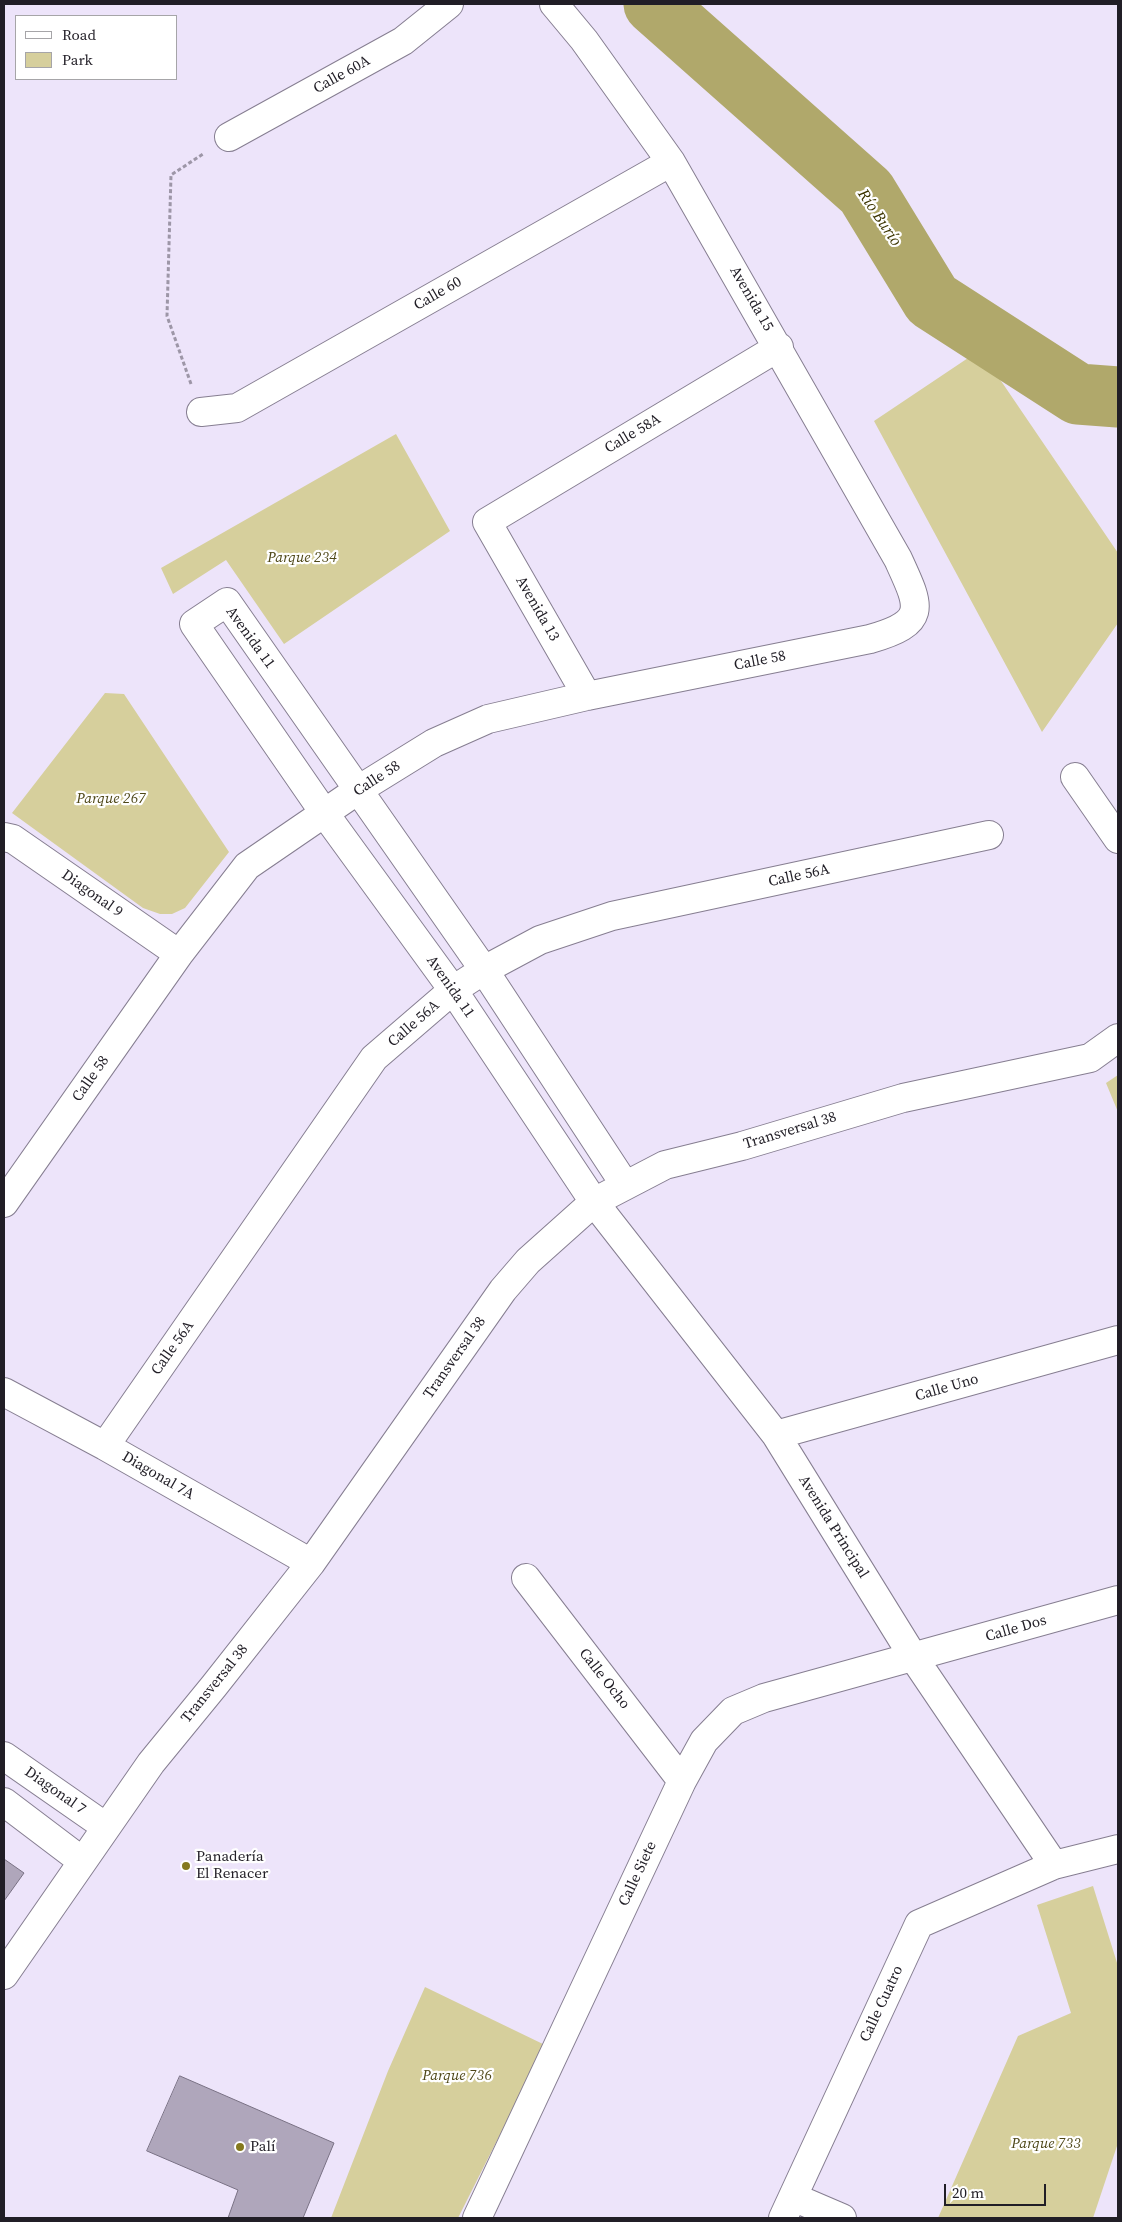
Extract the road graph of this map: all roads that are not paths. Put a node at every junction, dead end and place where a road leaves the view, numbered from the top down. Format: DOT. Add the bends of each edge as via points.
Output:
graph roads {
  1 [pos="449,4"];
  2 [pos="554,4"];
  3 [pos="229,137"];
  4 [pos="672,162"];
  5 [pos="779,347"];
  6 [pos="201,412"];
  7 [pos="486,522"];
  8 [pos="916,612"];
  9 [pos="587,696"];
  10 [pos="1075,777"];
  11 [pos="358,790"];
  12 [pos="326,814"];
  13 [pos="989,835"];
  14 [pos="4,837"];
  15 [pos="1118,839"];
  16 [pos="179,954"];
  17 [pos="484,970"];
  18 [pos="453,990"];
  19 [pos="1118,1038"];
  20 [pos="625,1185"];
  21 [pos="594,1202"];
  22 [pos="4,1203"];
  23 [pos="1118,1340"];
  24 [pos="4,1392"];
  25 [pos="776,1435"];
  26 [pos="105,1446"];
  27 [pos="311,1563"];
  28 [pos="526,1578"];
  29 [pos="1118,1600"];
  30 [pos="914,1658"];
  31 [pos="4,1756"];
  32 [pos="682,1781"];
  33 [pos="4,1802"];
  34 [pos="106,1827"];
  35 [pos="1118,1849"];
  36 [pos="82,1860"];
  37 [pos="1054,1865"];
  38 [pos="4,1975"];
  39 [pos="788,2208"];
  40 [pos="476,2218"];
  41 [pos="842,2218"];
  1 -- 3 [label="street, Calle 60A" via="403,41"];
  2 -- 4 [label="street, Avenida 15"];
  4 -- 5 [label="street, Avenida 15"];
  4 -- 6 [label="street, Calle 60" via="238,408"];
  5 -- 7 [label="street, Calle 58A"];
  5 -- 8 [label="street, Avenida 15" via="898,559 913,594"];
  7 -- 9 [label="street, Avenida 13"];
  8 -- 9 [label="street, Calle 58" via="903,626 870,639"];
  9 -- 11 [label="street, Calle 58" via="488,719 434,743"];
  10 -- 15 [label="street"];
  11 -- 12 [label="street, Calle 58"];
  11 -- 12 [label="street, Avenida 11" via="227,602 194,624"];
  11 -- 17 [label="street, Avenida 11"];
  12 -- 16 [label="street, Calle 58" via="247,866"];
  12 -- 18 [label="street, Avenida 11"];
  13 -- 17 [label="street, Calle 56A" via="612,916 540,940"];
  14 -- 16 [label="street, Diagonal 9" via="13,839"];
  16 -- 22 [label="street, Calle 58"];
  17 -- 18 [label="street, Calle 56A"];
  17 -- 20 [label="street, Avenida 11"];
  18 -- 21 [label="street, Avenida 11"];
  18 -- 26 [label="street, Calle 56A" via="374,1058"];
  19 -- 20 [label="street, Transversal 38" via="1090,1058 903,1098 666,1165"];
  20 -- 21 [label="street, Transversal 38"];
  21 -- 25 [label="street, Avenida Principal"];
  21 -- 27 [label="street, Transversal 38" via="528,1260 503,1290"];
  23 -- 25 [label="street, Calle Uno"];
  24 -- 26 [label="street, Diagonal 7A"];
  25 -- 30 [label="street, Avenida Principal"];
  26 -- 27 [label="street, Diagonal 7A"];
  27 -- 34 [label="street, Transversal 38" via="151,1763"];
  28 -- 32 [label="street, Calle Ocho"];
  29 -- 30 [label="street, Calle Dos"];
  30 -- 32 [label="street, Calle Siete" via="764,1698 733,1711 704,1741"];
  30 -- 37 [label="street, Avenida Principal"];
  31 -- 34 [label="street, Diagonal 7"];
  32 -- 40 [label="street, Calle Siete"];
  33 -- 36 [label="street"];
  34 -- 36 [label="street, Transversal 38"];
  35 -- 37 [label="street, Calle Cuatro"];
  36 -- 38 [label="street, Transversal 38"];
  37 -- 39 [label="street, Calle Cuatro" via="919,1924"];
  39 -- 41 [label="street"];
}
